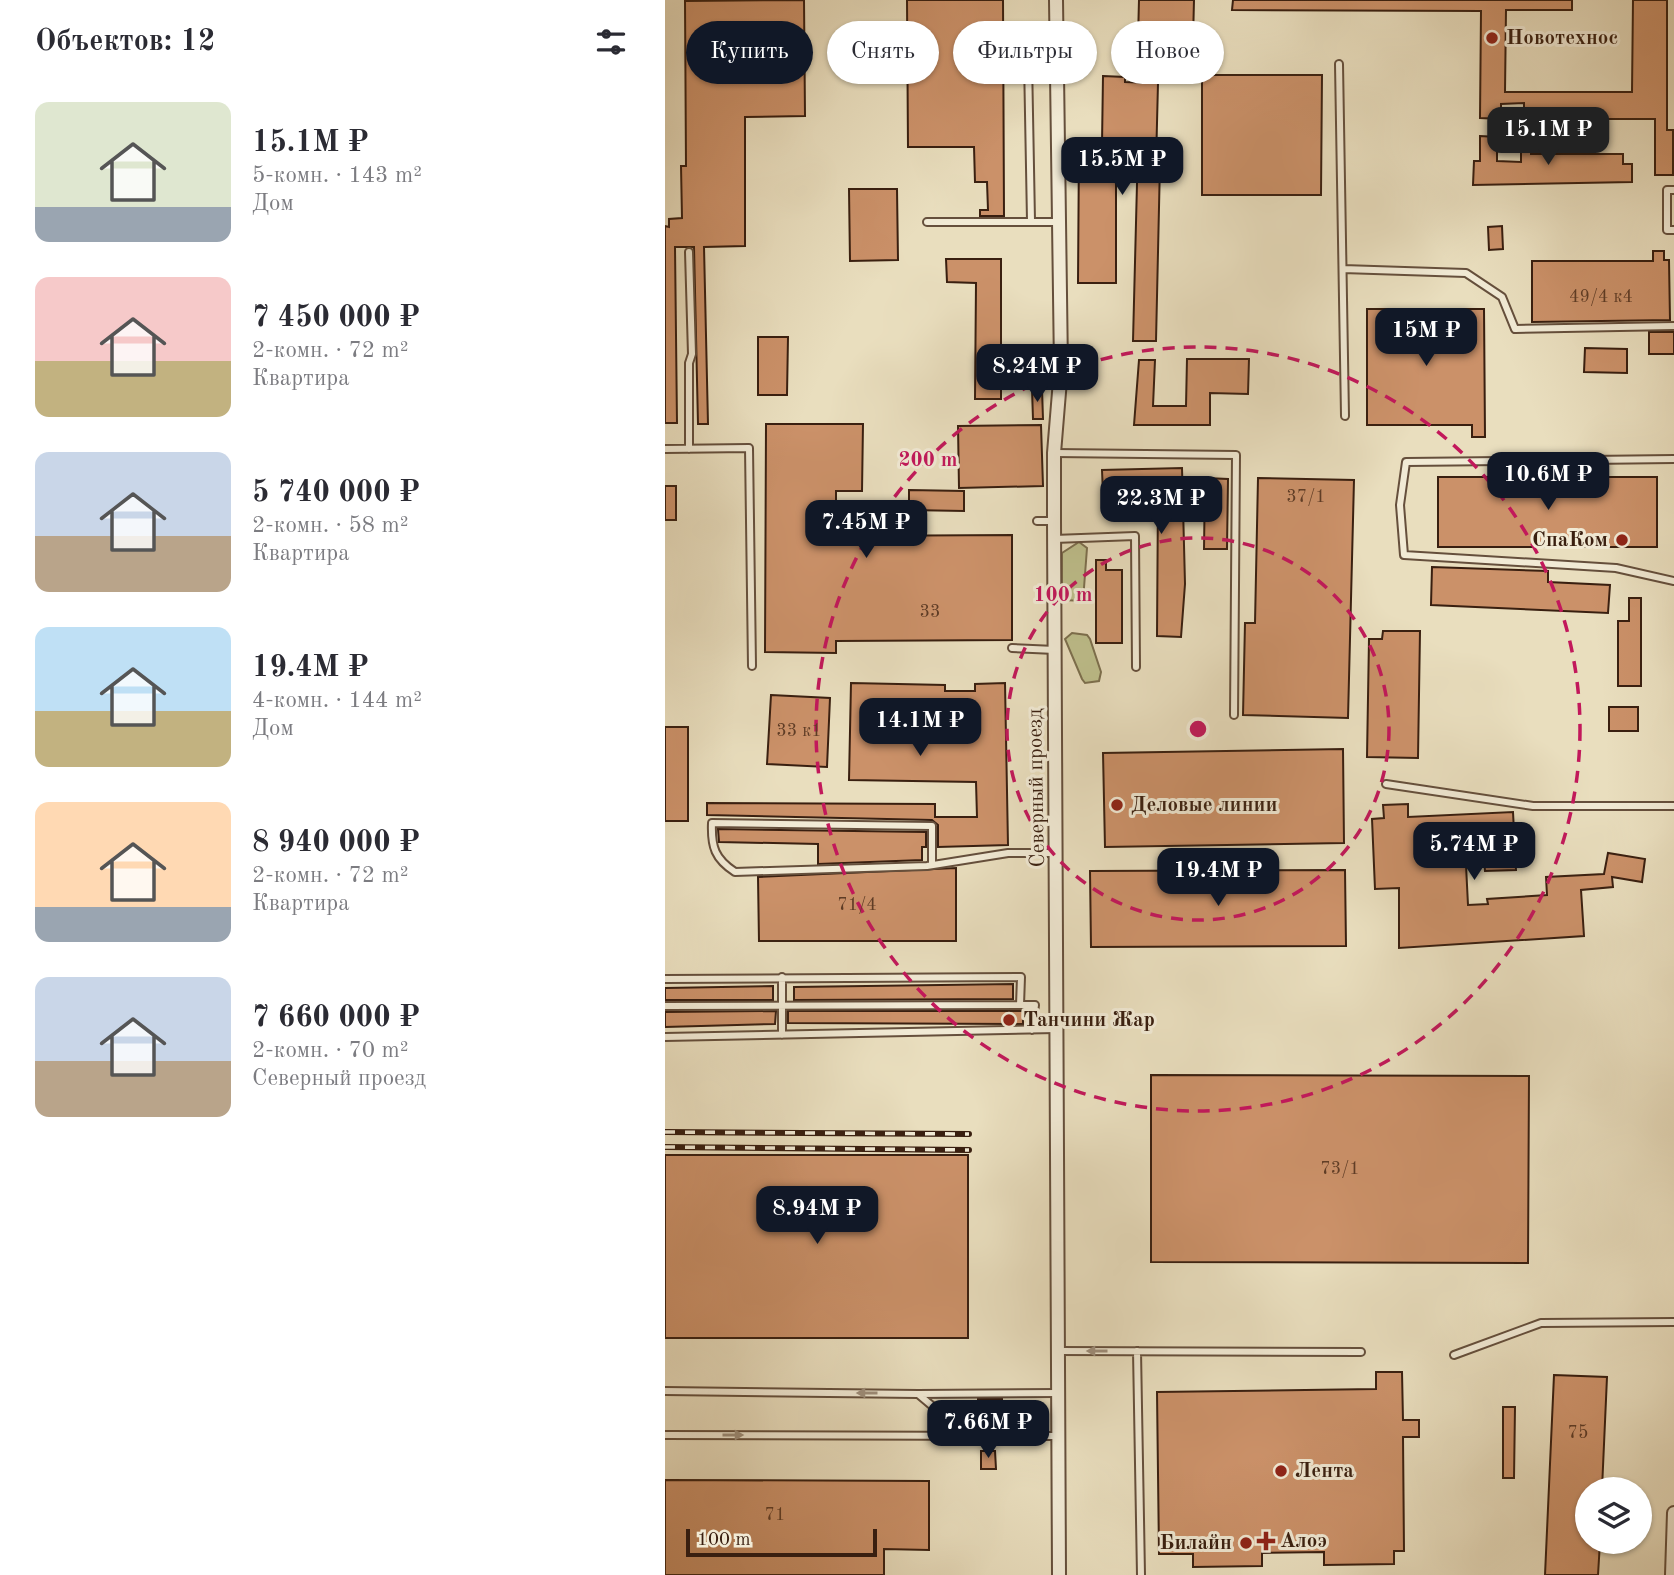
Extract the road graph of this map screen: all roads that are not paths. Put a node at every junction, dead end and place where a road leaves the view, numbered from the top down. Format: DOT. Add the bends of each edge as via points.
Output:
graph roads {
  1 [pos="1056,0"];
  2 [pos="1339,64"];
  3 [pos="1028,84"];
  4 [pos="1674,190"];
  5 [pos="1031,221"];
  6 [pos="927,222"];
  7 [pos="1059,222"];
  8 [pos="1674,230"];
  9 [pos="689,252"];
  10 [pos="1343,268"];
  11 [pos="1674,326"];
  12 [pos="1345,416"];
  13 [pos="665,449"];
  14 [pos="689,449"];
  15 [pos="1055,453"];
  16 [pos="1674,459"];
  17 [pos="1037,521"];
  18 [pos="1054,521"];
  19 [pos="1054,539"];
  20 [pos="1674,581"];
  21 [pos="1012,649"];
  22 [pos="1055,650"];
  23 [pos="752,666"];
  24 [pos="1136,667"];
  25 [pos="1234,715"];
  26 [pos="1386,784"];
  27 [pos="1674,806"];
  28 [pos="1057,853"];
  29 [pos="932,865"];
  30 [pos="782,977"];
  31 [pos="665,979"];
  32 [pos="782,1004"];
  33 [pos="665,1006"];
  34 [pos="1020,1006"];
  35 [pos="1058,1029"];
  36 [pos="1032,1030"];
  37 [pos="782,1035"];
  38 [pos="665,1037"];
  39 [pos="1674,1322"];
  40 [pos="1058,1351"];
  41 [pos="1137,1351"];
  42 [pos="1361,1352"];
  43 [pos="1454,1355"];
  44 [pos="665,1391"];
  45 [pos="1058,1393"];
  46 [pos="918,1394"];
  47 [pos="665,1435"];
  48 [pos="968,1436"];
  49 [pos="1058,1436"];
  50 [pos="1674,1513"];
  51 [pos="1059,1575"];
  52 [pos="1141,1575"];
  53 [pos="1672,1575"];
  1 -- 7 [label="street, Северный проезд"];
  2 -- 10 [label="lane"];
  3 -- 5 [label="lane"];
  4 -- 8 [label="lane" via="1667,190 1667,230"];
  5 -- 6 [label="lane"];
  5 -- 7 [label="lane"];
  7 -- 15 [label="street, Северный проезд" via="1061,368"];
  9 -- 14 [label="lane"];
  10 -- 11 [label="lane" via="1466,273 1502,297 1515,329"];
  10 -- 12 [label="lane"];
  13 -- 14 [label="lane"];
  14 -- 23 [label="lane" via="749,447"];
  15 -- 18 [label="street, Северный проезд"];
  15 -- 25 [label="lane" via="1236,455"];
  16 -- 20 [label="lane" via="1406,462 1400,505 1404,555 1616,568"];
  17 -- 18 [label="lane"];
  18 -- 19 [label="street, Северный проезд"];
  19 -- 22 [label="street, Северный проезд"];
  19 -- 24 [label="lane" via="1135,536"];
  21 -- 22 [label="lane"];
  22 -- 28 [label="street, Северный проезд"];
  26 -- 27 [label="lane" via="1533,806"];
  28 -- 29 [label="lane" via="1008,853"];
  28 -- 35 [label="street, Северный проезд"];
  29 -- 29 [label="lane" via="735,872 715,853 712,823 932,826"];
  30 -- 31 [label="lane"];
  30 -- 32 [label="lane"];
  30 -- 34 [label="lane" via="1021,978"];
  32 -- 33 [label="lane"];
  32 -- 34 [label="lane"];
  32 -- 37 [label="lane"];
  34 -- 36 [label="lane" via="1035,1006"];
  35 -- 36 [label="lane"];
  35 -- 40 [label="street, Северный проезд"];
  36 -- 37 [label="lane"];
  37 -- 38 [label="lane"];
  39 -- 43 [label="lane" via="1541,1322"];
  41 -- 40 [label="lane, one-way"];
  40 -- 45 [label="street, Северный проезд"];
  41 -- 42 [label="lane"];
  41 -- 52 [label="lane"];
  46 -- 44 [label="lane, one-way"];
  45 -- 46 [label="lane"];
  45 -- 49 [label="street, Северный проезд"];
  46 -- 48 [label="lane"];
  47 -- 48 [label="lane, one-way"];
  48 -- 49 [label="lane"];
  49 -- 51 [label="street, Северный проезд"];
  50 -- 53 [label="street"];
}
